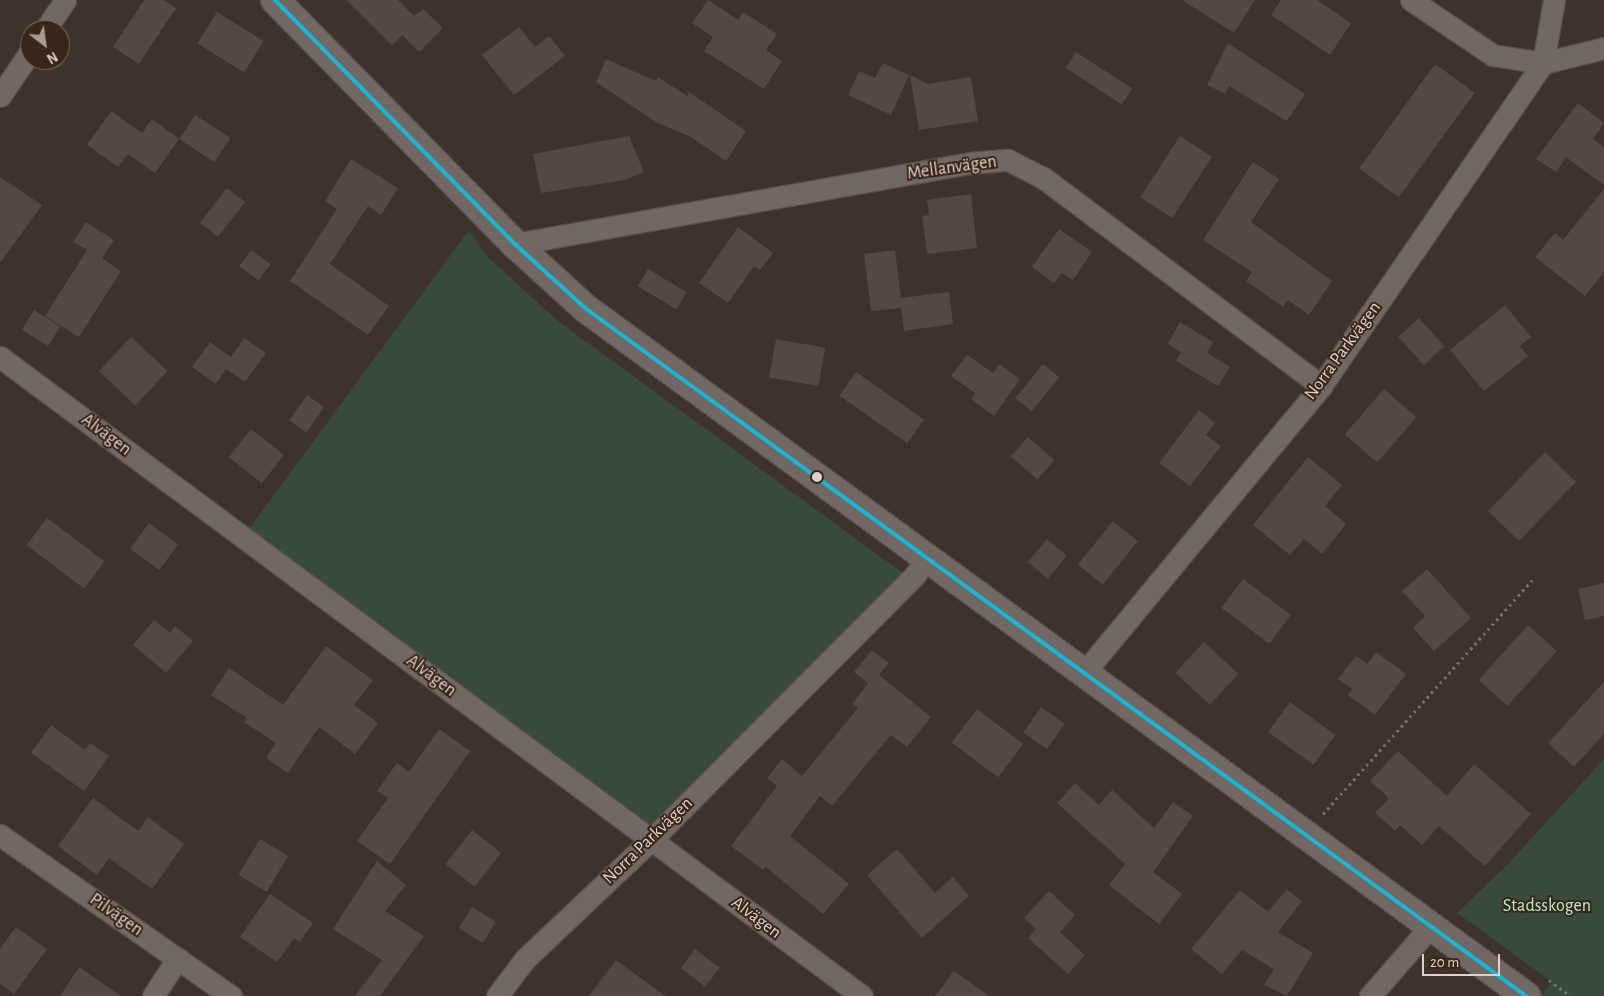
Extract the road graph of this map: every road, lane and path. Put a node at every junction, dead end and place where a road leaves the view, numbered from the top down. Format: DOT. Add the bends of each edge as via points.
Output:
graph roads {
  1 [pos="65,0"];
  2 [pos="275,0"];
  3 [pos="1411,0"];
  4 [pos="1554,0"];
  5 [pos="52,20"];
  6 [pos="1604,48"];
  7 [pos="1543,63"];
  8 [pos="20,67"];
  9 [pos="0,96"];
  10 [pos="515,244"];
  11 [pos="0,357"];
  12 [pos="1321,386"];
  13 [pos="927,558"];
  14 [pos="1532,580"];
  15 [pos="1083,674"];
  16 [pos="1317,809"];
  17 [pos="1323,814"];
  18 [pos="1331,820"];
  19 [pos="0,835"];
  20 [pos="651,840"];
  21 [pos="1430,927"];
  22 [pos="178,958"];
  23 [pos="1547,979"];
  24 [pos="152,996"];
  25 [pos="231,996"];
  26 [pos="497,996"];
  27 [pos="862,996"];
  28 [pos="1370,996"];
  29 [pos="1526,996"];
  30 [pos="1570,996"];
  1 -- 5 [label="street"];
  2 -- 10 [label="street"];
  3 -- 7 [label="street" via="1493,55"];
  4 -- 7 [label="street, Norra Parkvägen"];
  6 -- 7 [label="street"];
  7 -- 12 [label="street, Norra Parkvägen"];
  8 -- 9 [label="street"];
  10 -- 12 [label="street, Mellanvägen" via="970,163 1008,160 1042,177"];
  10 -- 13 [label="street" via="585,308"];
  11 -- 20 [label="street, Alvägen"];
  12 -- 15 [label="street, Norra Parkvägen"];
  13 -- 15 [label="street"];
  13 -- 20 [label="street, Norra Parkvägen" via="915,575"];
  14 -- 17 [label="path"];
  15 -- 21 [label="street"];
  16 -- 17 [label="path"];
  17 -- 18 [label="path"];
  19 -- 22 [label="street, Pilvägen"];
  20 -- 26 [label="street, Norra Parkvägen" via="525,959"];
  20 -- 27 [label="street, Alvägen"];
  21 -- 28 [label="street"];
  21 -- 29 [label="street"];
  22 -- 24 [label="street"];
  22 -- 25 [label="street, Pilvägen"];
  23 -- 30 [label="path"];
}
